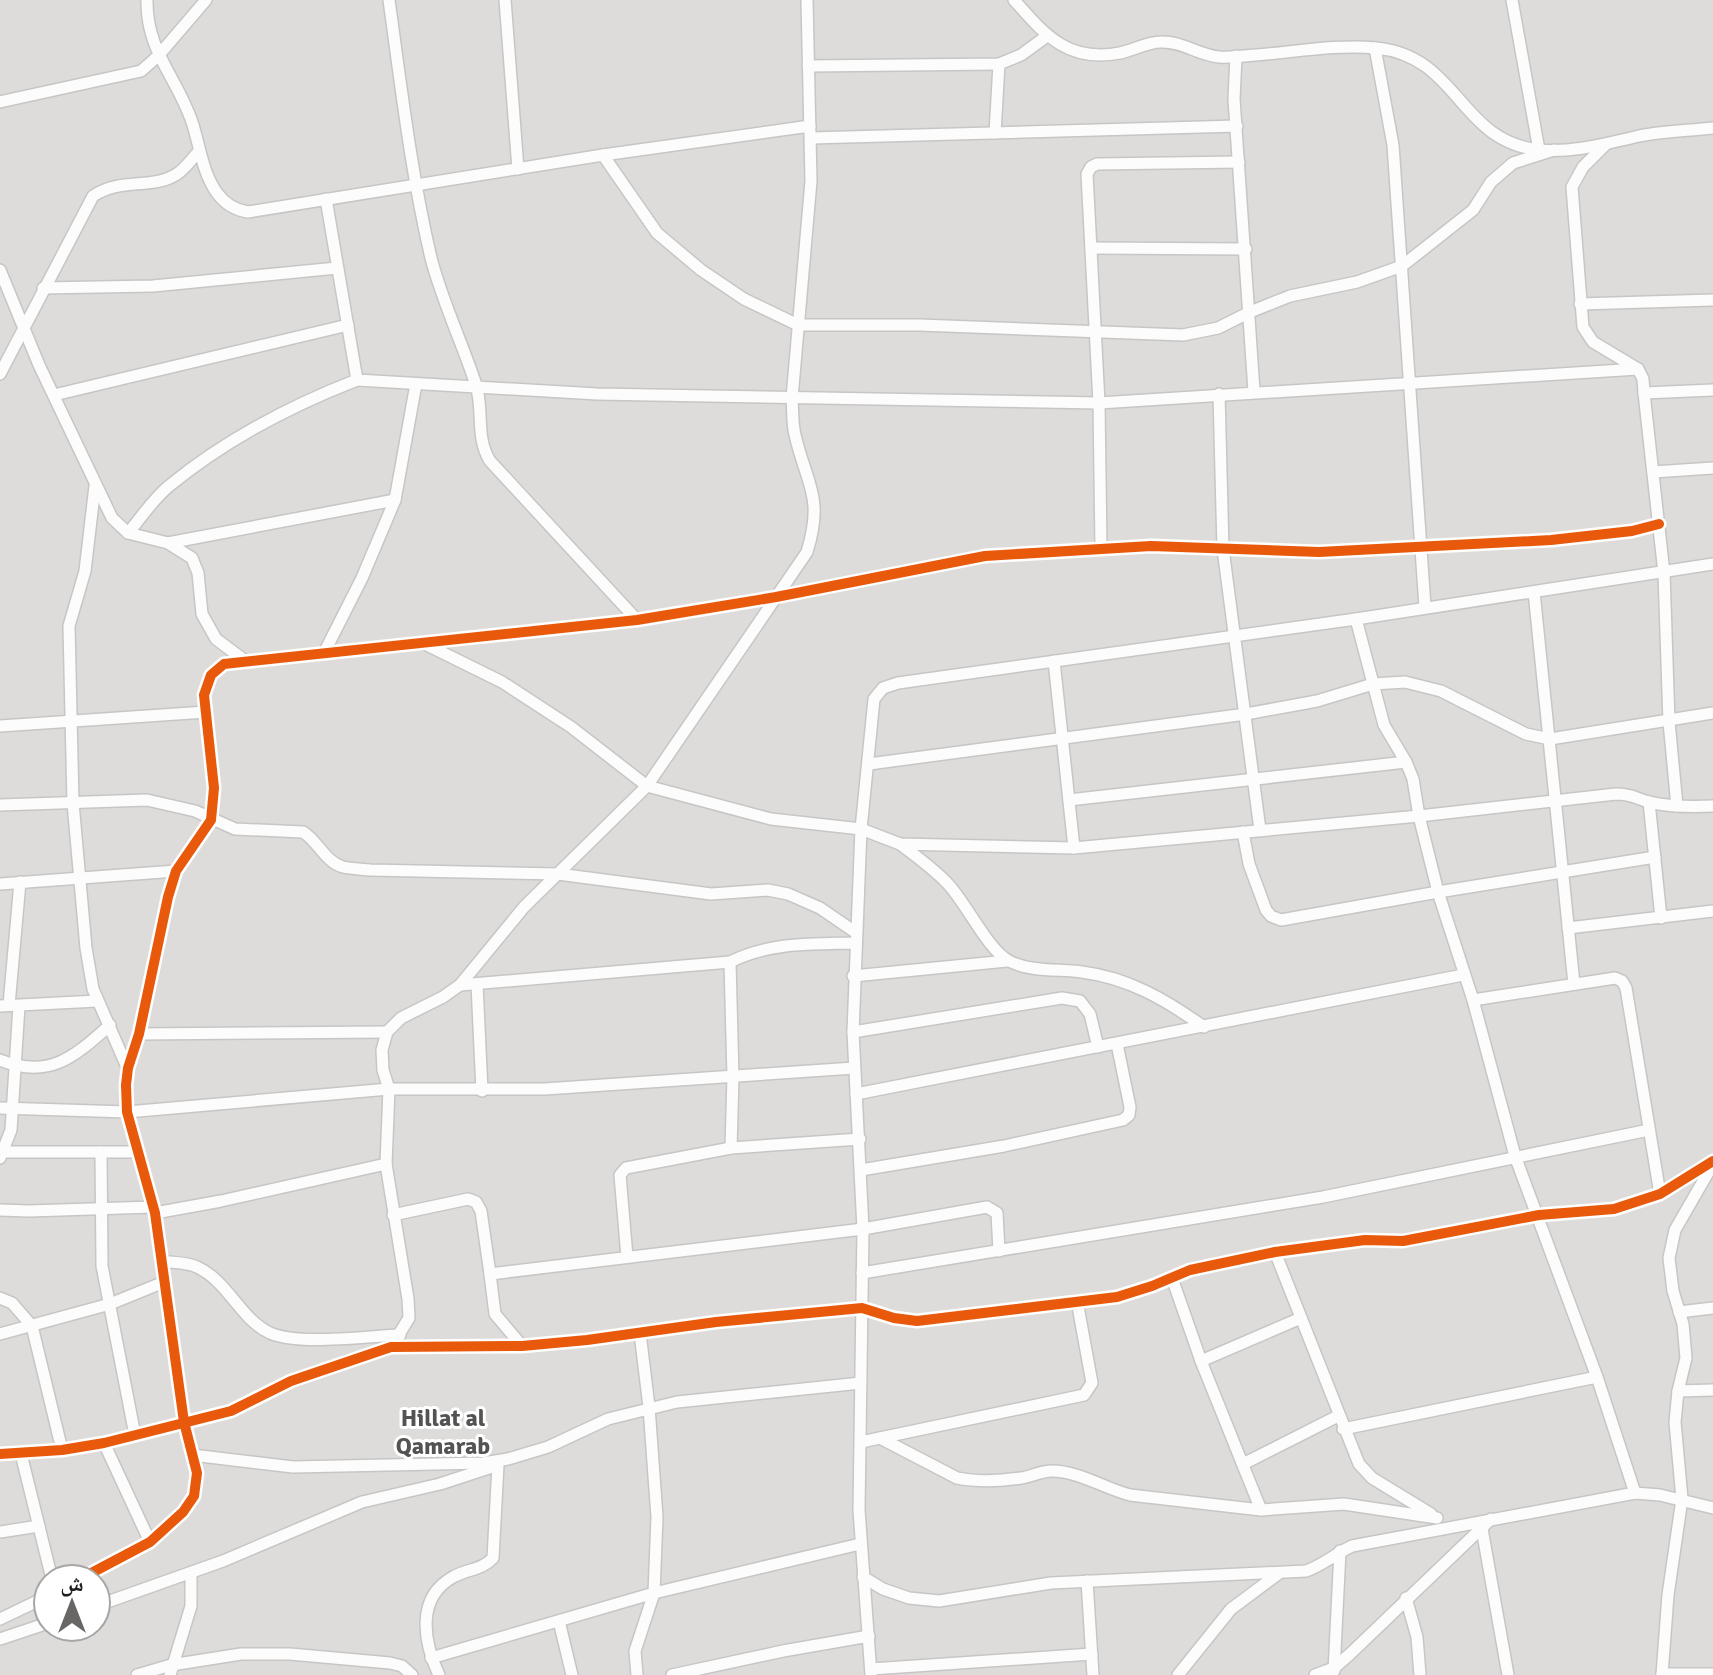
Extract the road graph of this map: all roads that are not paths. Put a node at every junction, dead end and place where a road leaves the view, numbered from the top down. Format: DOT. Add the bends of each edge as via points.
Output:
graph roads {
  1 [pos="147,0"];
  2 [pos="206,0"];
  3 [pos="389,0"];
  4 [pos="505,0"];
  5 [pos="807,0"];
  6 [pos="1014,0"];
  7 [pos="1512,0"];
  8 [pos="1047,36"];
  9 [pos="1375,48"];
  10 [pos="158,56"];
  11 [pos="1236,56"];
  12 [pos="999,64"];
  13 [pos="808,66"];
  14 [pos="0,102"];
  15 [pos="1237,126"];
  16 [pos="1713,128"];
  17 [pos="811,132"];
  18 [pos="995,133"];
  19 [pos="1605,145"];
  20 [pos="1539,150"];
  21 [pos="1554,150"];
  22 [pos="199,151"];
  23 [pos="603,155"];
  24 [pos="1239,162"];
  25 [pos="518,169"];
  26 [pos="416,185"];
  27 [pos="326,199"];
  28 [pos="1091,248"];
  29 [pos="1246,249"];
  30 [pos="1402,266"];
  31 [pos="337,268"];
  32 [pos="0,270"];
  33 [pos="43,288"];
  34 [pos="1713,300"];
  35 [pos="1580,304"];
  36 [pos="1250,312"];
  37 [pos="348,325"];
  38 [pos="798,325"];
  39 [pos="26,328"];
  40 [pos="1095,333"];
  41 [pos="1638,369"];
  42 [pos="0,374"];
  43 [pos="357,380"];
  44 [pos="416,384"];
  45 [pos="1409,385"];
  46 [pos="476,386"];
  47 [pos="1713,390"];
  48 [pos="1254,391"];
  49 [pos="1644,393"];
  50 [pos="1219,394"];
  51 [pos="54,395"];
  52 [pos="792,398"];
  53 [pos="1099,403"];
  54 [pos="1713,468"];
  55 [pos="1653,472"];
  56 [pos="95,486"];
  57 [pos="395,500"];
  58 [pos="1659,524"];
  59 [pos="128,533"];
  60 [pos="168,543"];
  61 [pos="1421,546"];
  62 [pos="1101,549"];
  63 [pos="1223,549"];
  64 [pos="1713,564"];
  65 [pos="1664,573"];
  66 [pos="1534,592"];
  67 [pos="776,597"];
  68 [pos="1425,607"];
  69 [pos="1356,619"];
  70 [pos="637,620"];
  71 [pos="1236,635"];
  72 [pos="423,643"];
  73 [pos="324,653"];
  74 [pos="244,660"];
  75 [pos="1054,661"];
  76 [pos="1373,684"];
  77 [pos="206,712"];
  78 [pos="1713,713"];
  79 [pos="1246,714"];
  80 [pos="71,721"];
  81 [pos="1669,722"];
  82 [pos="0,726"];
  83 [pos="1550,739"];
  84 [pos="1062,740"];
  85 [pos="1406,762"];
  86 [pos="869,764"];
  87 [pos="1255,779"];
  88 [pos="647,786"];
  89 [pos="1069,800"];
  90 [pos="1557,800"];
  91 [pos="1649,802"];
  92 [pos="73,803"];
  93 [pos="0,805"];
  94 [pos="1677,806"];
  95 [pos="1713,806"];
  96 [pos="1419,816"];
  97 [pos="211,820"];
  98 [pos="861,829"];
  99 [pos="1260,830"];
  100 [pos="1243,832"];
  101 [pos="900,844"];
  102 [pos="1074,848"];
  103 [pos="1655,857"];
  104 [pos="176,871"];
  105 [pos="1563,871"];
  106 [pos="558,874"];
  107 [pos="79,877"];
  108 [pos="20,882"];
  109 [pos="0,884"];
  110 [pos="1438,892"];
  111 [pos="1713,911"];
  112 [pos="1661,918"];
  113 [pos="1568,928"];
  114 [pos="855,938"];
  115 [pos="1007,961"];
  116 [pos="730,962"];
  117 [pos="1463,975"];
  118 [pos="853,976"];
  119 [pos="477,984"];
  120 [pos="1574,984"];
  121 [pos="460,985"];
  122 [pos="1473,1000"];
  123 [pos="97,1001"];
  124 [pos="9,1006"];
  125 [pos="110,1025"];
  126 [pos="1204,1027"];
  127 [pos="387,1032"];
  128 [pos="853,1032"];
  129 [pos="139,1034"];
  130 [pos="1117,1044"];
  131 [pos="1098,1047"];
  132 [pos="0,1060"];
  133 [pos="15,1066"];
  134 [pos="128,1068"];
  135 [pos="854,1068"];
  136 [pos="733,1077"];
  137 [pos="389,1089"];
  138 [pos="482,1091"];
  139 [pos="856,1094"];
  140 [pos="0,1108"];
  141 [pos="13,1108"];
  142 [pos="127,1112"];
  143 [pos="1649,1130"];
  144 [pos="860,1139"];
  145 [pos="731,1148"];
  146 [pos="101,1152"];
  147 [pos="136,1152"];
  148 [pos="2,1155"];
  149 [pos="1515,1156"];
  150 [pos="1713,1162"];
  151 [pos="386,1164"];
  152 [pos="861,1170"];
  153 [pos="1660,1194"];
  154 [pos="100,1209"];
  155 [pos="0,1210"];
  156 [pos="154,1210"];
  157 [pos="393,1215"];
  158 [pos="1539,1215"];
  159 [pos="863,1229"];
  160 [pos="999,1251"];
  161 [pos="1275,1252"];
  162 [pos="627,1257"];
  163 [pos="161,1261"];
  164 [pos="862,1273"];
  165 [pos="490,1274"];
  166 [pos="1172,1278"];
  167 [pos="164,1282"];
  168 [pos="0,1298"];
  169 [pos="1077,1301"];
  170 [pos="110,1304"];
  171 [pos="862,1308"];
  172 [pos="1713,1308"];
  173 [pos="1679,1312"];
  174 [pos="1301,1318"];
  175 [pos="32,1326"];
  176 [pos="640,1333"];
  177 [pos="0,1334"];
  178 [pos="400,1335"];
  179 [pos="522,1346"];
  180 [pos="391,1347"];
  181 [pos="1201,1361"];
  182 [pos="1597,1377"];
  183 [pos="861,1383"];
  184 [pos="1713,1390"];
  185 [pos="1678,1391"];
  186 [pos="649,1407"];
  187 [pos="1338,1416"];
  188 [pos="184,1422"];
  189 [pos="1343,1429"];
  190 [pos="135,1435"];
  191 [pos="880,1438"];
  192 [pos="861,1442"];
  193 [pos="104,1443"];
  194 [pos="62,1450"];
  195 [pos="0,1454"];
  196 [pos="21,1454"];
  197 [pos="192,1455"];
  198 [pos="503,1462"];
  199 [pos="1243,1464"];
  200 [pos="1635,1493"];
  201 [pos="1682,1499"];
  202 [pos="1713,1508"];
  203 [pos="1261,1510"];
  204 [pos="1437,1518"];
  205 [pos="1491,1519"];
  206 [pos="39,1526"];
  207 [pos="1453,1526"];
  208 [pos="1482,1529"];
  209 [pos="0,1532"];
  210 [pos="150,1542"];
  211 [pos="860,1544"];
  212 [pos="1340,1551"];
  213 [pos="48,1563"];
  214 [pos="110,1563"];
  215 [pos="191,1573"];
  216 [pos="1280,1573"];
  217 [pos="863,1577"];
  218 [pos="1087,1581"];
  219 [pos="654,1593"];
  220 [pos="1406,1598"];
  221 [pos="112,1600"];
  222 [pos="32,1604"];
  223 [pos="0,1619"];
  224 [pos="559,1621"];
  225 [pos="32,1628"];
  226 [pos="869,1636"];
  227 [pos="0,1639"];
  228 [pos="1092,1654"];
  229 [pos="431,1658"];
  230 [pos="170,1670"];
  231 [pos="1334,1671"];
  232 [pos="871,1672"];
  233 [pos="1662,1674"];
  234 [pos="1713,1674"];
  235 [pos="137,1675"];
  236 [pos="412,1675"];
  237 [pos="439,1675"];
  238 [pos="572,1675"];
  239 [pos="637,1675"];
  240 [pos="672,1675"];
  241 [pos="1093,1675"];
  242 [pos="1178,1675"];
  243 [pos="1315,1675"];
  244 [pos="1420,1675"];
  245 [pos="1508,1675"];
  1 -- 10 [label="street"];
  2 -- 10 [label="street"];
  3 -- 26 [label="street"];
  4 -- 25 [label="street"];
  5 -- 13 [label="street"];
  6 -- 8 [label="street"];
  7 -- 20 [label="street"];
  8 -- 11 [label="street" via="1091,54 1164,41 1207,55"];
  8 -- 12 [label="street"];
  9 -- 11 [label="street"];
  9 -- 20 [label="street" via="1420,61 1490,133"];
  9 -- 30 [label="street" via="1393,145"];
  10 -- 14 [label="street" via="131,74"];
  10 -- 22 [label="street" via="192,122"];
  11 -- 15 [label="street"];
  12 -- 13 [label="street"];
  12 -- 18 [label="street"];
  13 -- 17 [label="street"];
  15 -- 18 [label="street"];
  15 -- 24 [label="street"];
  16 -- 19 [label="street"];
  17 -- 18 [label="street"];
  17 -- 23 [label="street"];
  17 -- 38 [label="street"];
  19 -- 21 [label="street"];
  19 -- 35 [label="street" via="1572,187"];
  20 -- 21 [label="street"];
  21 -- 30 [label="street" via="1513,163 1491,182 1473,210"];
  22 -- 27 [label="street" via="219,195 238,211"];
  22 -- 33 [label="street" via="166,180 107,186 93,196"];
  23 -- 25 [label="street"];
  23 -- 38 [label="street" via="657,233 744,299"];
  24 -- 28 [label="street" via="1091,167"];
  24 -- 29 [label="street"];
  25 -- 26 [label="street"];
  26 -- 27 [label="street"];
  26 -- 46 [label="street" via="432,262"];
  27 -- 31 [label="street"];
  28 -- 29 [label="street"];
  28 -- 40 [label="street"];
  29 -- 36 [label="street"];
  30 -- 36 [label="street"];
  30 -- 45 [label="street"];
  31 -- 33 [label="street" via="153,286"];
  31 -- 37 [label="street"];
  32 -- 39 [label="street"];
  33 -- 39 [label="street"];
  34 -- 35 [label="street"];
  35 -- 41 [label="street" via="1583,327 1593,342"];
  36 -- 40 [label="street" via="1218,328 1183,335"];
  36 -- 48 [label="street"];
  37 -- 43 [label="street"];
  37 -- 51 [label="street"];
  38 -- 40 [label="street"];
  38 -- 52 [label="street"];
  39 -- 42 [label="street"];
  39 -- 51 [label="street"];
  40 -- 53 [label="street"];
  41 -- 45 [label="street"];
  41 -- 49 [label="street"];
  43 -- 44 [label="street"];
  43 -- 59 [label="street" via="273,416 221,450 167,488"];
  44 -- 46 [label="street"];
  44 -- 57 [label="street"];
  45 -- 48 [label="street"];
  45 -- 61 [label="street"];
  46 -- 52 [label="street"];
  46 -- 70 [label="street" via="482,448 490,461"];
  47 -- 49 [label="street"];
  48 -- 50 [label="street"];
  49 -- 55 [label="street"];
  50 -- 53 [label="street"];
  50 -- 63 [label="street"];
  51 -- 56 [label="street"];
  52 -- 53 [label="street"];
  52 -- 67 [label="street" via="814,519 807,552"];
  53 -- 62 [label="street"];
  54 -- 55 [label="street"];
  55 -- 58 [label="street"];
  56 -- 59 [label="street" via="112,518"];
  56 -- 80 [label="street" via="85,571 69,626"];
  57 -- 60 [label="street"];
  57 -- 73 [label="street"];
  58 -- 61 [label="street" via="1551,540"];
  58 -- 65 [label="street"];
  59 -- 60 [label="street"];
  60 -- 74 [label="street" via="192,558 202,614 216,639"];
  61 -- 63 [label="street" via="1319,552"];
  61 -- 68 [label="street"];
  62 -- 63 [label="street"];
  62 -- 67 [label="street" via="985,556"];
  63 -- 71 [label="street"];
  64 -- 65 [label="street"];
  65 -- 66 [label="street"];
  65 -- 81 [label="street"];
  66 -- 68 [label="street"];
  66 -- 83 [label="street"];
  67 -- 70 [label="street"];
  67 -- 88 [label="street"];
  68 -- 69 [label="street"];
  69 -- 71 [label="street"];
  69 -- 76 [label="street"];
  70 -- 72 [label="street"];
  71 -- 75 [label="street"];
  71 -- 79 [label="street"];
  72 -- 73 [label="street"];
  72 -- 88 [label="street" via="502,682"];
  73 -- 74 [label="street"];
  74 -- 77 [label="street" via="224,664 211,675 204,695"];
  75 -- 84 [label="street"];
  75 -- 86 [label="street" via="883,688 874,699"];
  76 -- 79 [label="street"];
  76 -- 83 [label="street" via="1405,682 1441,691 1526,734"];
  76 -- 85 [label="street" via="1384,725"];
  77 -- 80 [label="street"];
  77 -- 97 [label="street" via="214,788"];
  78 -- 81 [label="street"];
  79 -- 84 [label="street"];
  79 -- 87 [label="street"];
  80 -- 82 [label="street"];
  80 -- 92 [label="street"];
  81 -- 83 [label="street"];
  81 -- 94 [label="street"];
  83 -- 90 [label="street"];
  84 -- 86 [label="street"];
  84 -- 89 [label="street"];
  85 -- 87 [label="street"];
  85 -- 96 [label="street"];
  86 -- 98 [label="street"];
  87 -- 89 [label="street"];
  87 -- 99 [label="street"];
  88 -- 98 [label="street" via="771,819"];
  88 -- 106 [label="street"];
  89 -- 102 [label="street"];
  90 -- 91 [label="street" via="1634,794"];
  90 -- 96 [label="street"];
  90 -- 105 [label="street"];
  91 -- 94 [label="street"];
  91 -- 103 [label="street"];
  92 -- 93 [label="street"];
  92 -- 97 [label="street" via="147,800"];
  92 -- 107 [label="street"];
  94 -- 95 [label="street"];
  96 -- 99 [label="street"];
  96 -- 110 [label="street"];
  97 -- 104 [label="street"];
  97 -- 106 [label="street" via="235,829 303,832 341,866"];
  98 -- 101 [label="street"];
  98 -- 114 [label="street"];
  99 -- 100 [label="street"];
  100 -- 102 [label="street"];
  100 -- 110 [label="street" via="1266,910 1281,920"];
  101 -- 102 [label="street"];
  101 -- 115 [label="street" via="949,885"];
  103 -- 105 [label="street"];
  103 -- 112 [label="street"];
  104 -- 107 [label="street"];
  104 -- 129 [label="street"];
  105 -- 110 [label="street"];
  105 -- 113 [label="street"];
  106 -- 114 [label="street" via="711,894 788,894 820,908"];
  106 -- 121 [label="street"];
  107 -- 108 [label="street"];
  107 -- 123 [label="street"];
  108 -- 109 [label="street"];
  108 -- 124 [label="street"];
  110 -- 117 [label="street"];
  111 -- 112 [label="street"];
  112 -- 113 [label="street"];
  113 -- 120 [label="street"];
  114 -- 116 [label="street" via="781,945"];
  114 -- 118 [label="street"];
  115 -- 118 [label="street"];
  115 -- 126 [label="street" via="1130,983"];
  116 -- 119 [label="street"];
  116 -- 136 [label="street"];
  117 -- 122 [label="street"];
  117 -- 126 [label="street"];
  118 -- 128 [label="street"];
  119 -- 121 [label="street"];
  119 -- 138 [label="street"];
  120 -- 122 [label="street"];
  120 -- 143 [label="street" via="1615,978 1626,988"];
  121 -- 127 [label="street" via="401,1018"];
  122 -- 149 [label="street"];
  123 -- 124 [label="street"];
  123 -- 125 [label="street"];
  124 -- 133 [label="street"];
  125 -- 133 [label="street" via="70,1059 41,1067"];
  125 -- 134 [label="street"];
  126 -- 130 [label="street"];
  127 -- 129 [label="street"];
  127 -- 137 [label="street" via="382,1050"];
  128 -- 131 [label="street" via="1062,998 1085,1007"];
  128 -- 135 [label="street"];
  129 -- 134 [label="street"];
  130 -- 131 [label="street"];
  130 -- 152 [label="street" via="1130,1107 1123,1120"];
  131 -- 139 [label="street"];
  132 -- 133 [label="street"];
  133 -- 141 [label="street"];
  134 -- 142 [label="street"];
  135 -- 136 [label="street"];
  135 -- 139 [label="street"];
  136 -- 138 [label="street"];
  136 -- 145 [label="street"];
  137 -- 138 [label="street"];
  137 -- 142 [label="street"];
  137 -- 151 [label="street"];
  139 -- 144 [label="street"];
  140 -- 141 [label="street"];
  141 -- 142 [label="street"];
  141 -- 148 [label="street"];
  142 -- 147 [label="street"];
  143 -- 149 [label="street"];
  143 -- 153 [label="street"];
  144 -- 145 [label="street"];
  144 -- 152 [label="street"];
  145 -- 162 [label="street" via="622,1171"];
  146 -- 147 [label="street"];
  146 -- 148 [label="street"];
  146 -- 154 [label="street"];
  147 -- 156 [label="street"];
  149 -- 158 [label="street"];
  149 -- 160 [label="street" via="1323,1197"];
  150 -- 153 [label="street"];
  150 -- 173 [label="street" via="1675,1230 1669,1258"];
  151 -- 156 [label="street" via="221,1201"];
  151 -- 157 [label="street"];
  152 -- 159 [label="street"];
  153 -- 158 [label="street" via="1614,1209"];
  154 -- 155 [label="street"];
  154 -- 156 [label="street"];
  154 -- 170 [label="street"];
  156 -- 163 [label="street"];
  157 -- 165 [label="street" via="468,1199 476,1202"];
  157 -- 178 [label="street" via="408,1299 409,1318"];
  158 -- 161 [label="street" via="1403,1241 1365,1240"];
  158 -- 182 [label="street"];
  159 -- 160 [label="street" via="987,1207 997,1213"];
  159 -- 162 [label="street"];
  159 -- 164 [label="street"];
  160 -- 164 [label="street"];
  161 -- 166 [label="street"];
  161 -- 174 [label="street"];
  162 -- 165 [label="street"];
  163 -- 167 [label="street"];
  163 -- 178 [label="street" via="194,1265 211,1275 270,1333 294,1340"];
  164 -- 171 [label="street"];
  165 -- 179 [label="street" via="495,1314"];
  166 -- 169 [label="street" via="1117,1297"];
  166 -- 181 [label="street"];
  167 -- 170 [label="street"];
  167 -- 188 [label="street"];
  168 -- 175 [label="street" via="12,1303"];
  169 -- 171 [label="street" via="917,1321"];
  169 -- 191 [label="street" via="1092,1383 1084,1395"];
  170 -- 175 [label="street"];
  170 -- 190 [label="street"];
  171 -- 176 [label="street"];
  171 -- 183 [label="street"];
  172 -- 173 [label="street"];
  173 -- 185 [label="street" via="1686,1358"];
  174 -- 181 [label="street"];
  174 -- 187 [label="street"];
  175 -- 177 [label="street"];
  175 -- 194 [label="street"];
  176 -- 179 [label="street"];
  176 -- 186 [label="street"];
  178 -- 180 [label="street"];
  179 -- 180 [label="street"];
  180 -- 188 [label="street" via="291,1381 231,1411"];
  181 -- 199 [label="street"];
  182 -- 189 [label="street"];
  182 -- 200 [label="street"];
  183 -- 186 [label="street"];
  183 -- 192 [label="street"];
  184 -- 185 [label="street"];
  185 -- 201 [label="street" via="1675,1422"];
  186 -- 198 [label="street"];
  186 -- 219 [label="street" via="657,1517"];
  187 -- 189 [label="street"];
  187 -- 199 [label="street"];
  188 -- 190 [label="street"];
  188 -- 197 [label="street"];
  189 -- 204 [label="street" via="1359,1464 1372,1478"];
  190 -- 193 [label="street"];
  191 -- 192 [label="street"];
  191 -- 203 [label="street" via="972,1481 1053,1471 1130,1495"];
  192 -- 211 [label="street"];
  193 -- 194 [label="street"];
  193 -- 210 [label="street"];
  194 -- 196 [label="street"];
  195 -- 196 [label="street"];
  196 -- 206 [label="street"];
  197 -- 198 [label="street" via="293,1467"];
  197 -- 210 [label="street" via="197,1473 194,1496"];
  198 -- 215 [label="street" via="362,1502"];
  198 -- 229 [label="street" via="493,1558 441,1587 424,1632"];
  199 -- 203 [label="street"];
  200 -- 201 [label="street"];
  200 -- 205 [label="street"];
  201 -- 202 [label="street"];
  201 -- 233 [label="street"];
  203 -- 204 [label="street" via="1344,1504"];
  204 -- 207 [label="street"];
  205 -- 207 [label="street"];
  205 -- 208 [label="street"];
  206 -- 209 [label="street"];
  206 -- 213 [label="street"];
  207 -- 212 [label="street"];
  208 -- 220 [label="street"];
  208 -- 245 [label="street"];
  210 -- 214 [label="street"];
  211 -- 217 [label="street"];
  211 -- 219 [label="street"];
  212 -- 216 [label="street" via="1306,1571"];
  212 -- 231 [label="street"];
  215 -- 221 [label="street"];
  215 -- 230 [label="street" via="191,1606"];
  216 -- 218 [label="street"];
  216 -- 242 [label="street" via="1231,1609"];
  217 -- 218 [label="street" via="909,1598 939,1601"];
  217 -- 226 [label="street"];
  218 -- 228 [label="street"];
  219 -- 224 [label="street"];
  219 -- 239 [label="street" via="635,1651"];
  220 -- 231 [label="street"];
  220 -- 244 [label="street"];
  222 -- 223 [label="street"];
  224 -- 229 [label="street"];
  224 -- 238 [label="street"];
  225 -- 227 [label="street"];
  226 -- 232 [label="street"];
  226 -- 240 [label="street"];
  228 -- 232 [label="street"];
  228 -- 241 [label="street"];
  229 -- 237 [label="street"];
  230 -- 235 [label="street"];
  230 -- 236 [label="street" via="265,1653 390,1663"];
  231 -- 243 [label="street"];
  233 -- 234 [label="street"];
}
